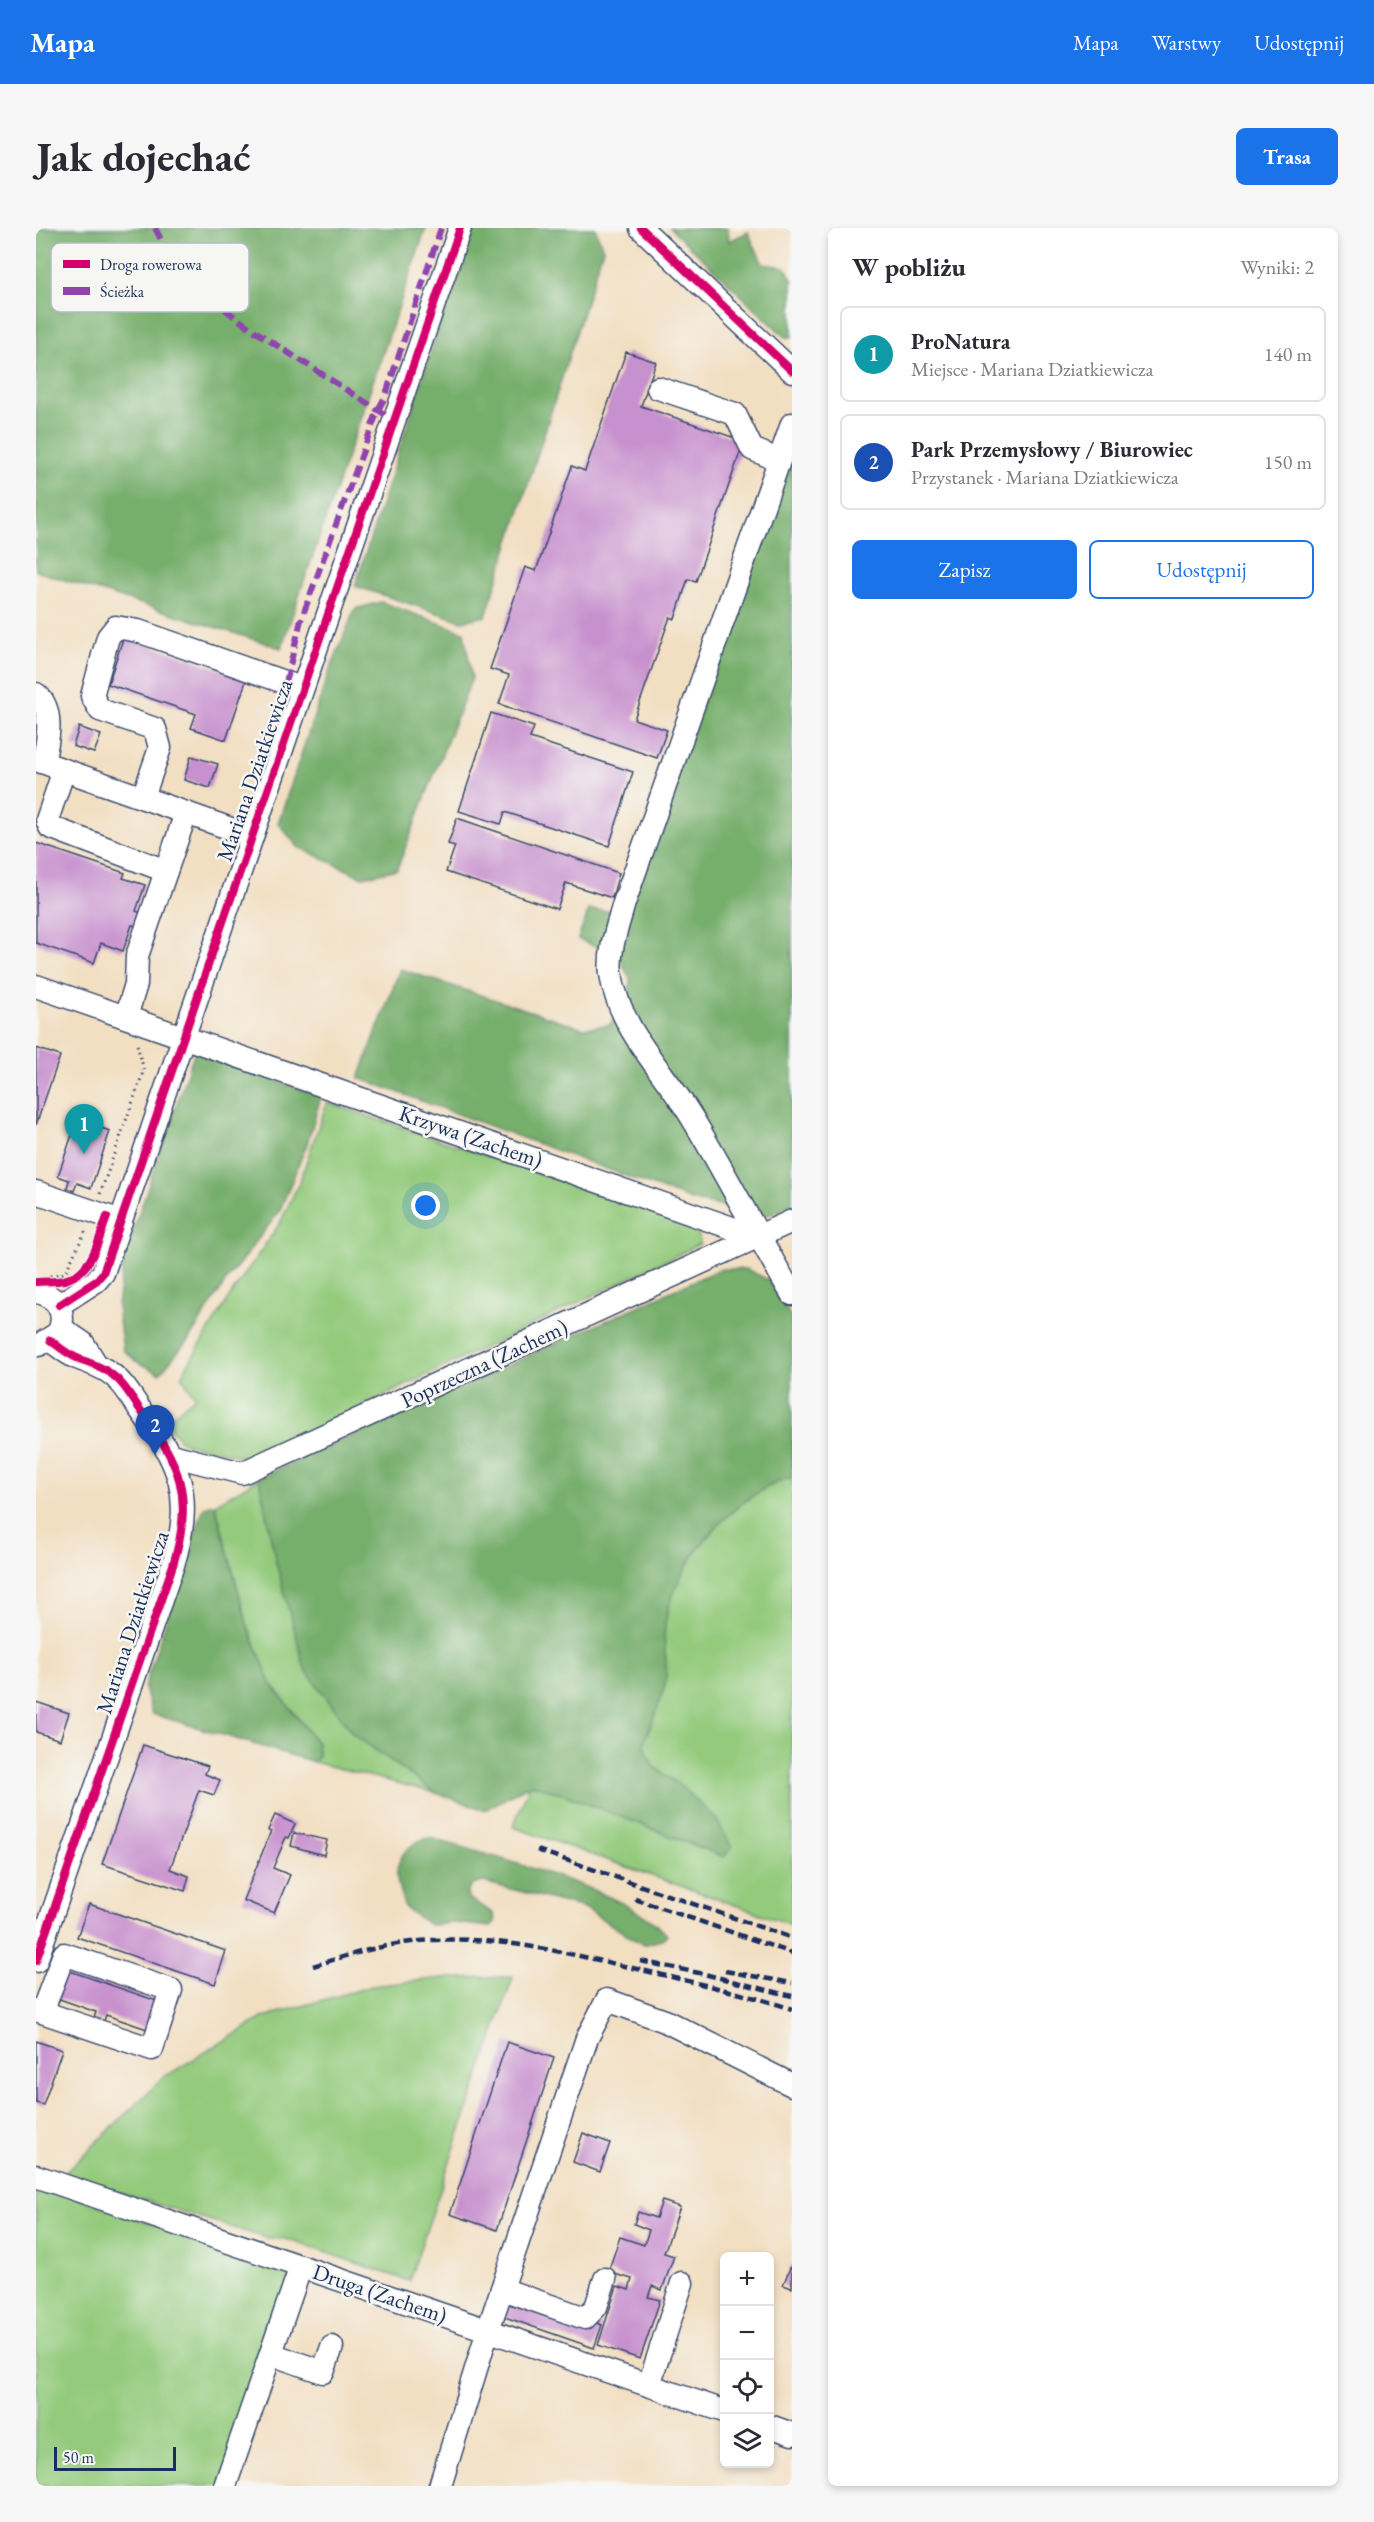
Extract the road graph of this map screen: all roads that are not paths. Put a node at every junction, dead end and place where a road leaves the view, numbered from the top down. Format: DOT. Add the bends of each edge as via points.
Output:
graph roads {
  1 [pos="460,228"];
  2 [pos="641,228"];
  3 [pos="791,368"];
  4 [pos="658,388"];
  5 [pos="792,424"];
  6 [pos="778,460"];
  7 [pos="301,687"];
  8 [pos="36,694"];
  9 [pos="48,764"];
  10 [pos="143,797"];
  11 [pos="186,813"];
  12 [pos="251,836"];
  13 [pos="166,871"];
  14 [pos="36,986"];
  15 [pos="133,1020"];
  16 [pos="183,1037"];
  17 [pos="36,1192"];
  18 [pos="121,1221"];
  19 [pos="792,1221"];
  20 [pos="758,1237"];
  21 [pos="43,1283"];
  22 [pos="792,1294"];
  23 [pos="59,1305"];
  24 [pos="49,1338"];
  25 [pos="171,1455"];
  26 [pos="36,1961"];
  27 [pos="39,2011"];
  28 [pos="792,2085"];
  29 [pos="36,2176"];
  30 [pos="301,2266"];
  31 [pos="605,2279"];
  32 [pos="682,2283"];
  33 [pos="502,2289"];
  34 [pos="488,2330"];
  35 [pos="332,2346"];
  36 [pos="271,2354"];
  37 [pos="649,2385"];
  38 [pos="720,2410"];
  39 [pos="774,2427"];
  40 [pos="792,2434"];
  41 [pos="225,2486"];
  42 [pos="440,2486"];
  1 -- 7 [label="street, Mariana Dziatkiewicza"];
  2 -- 3 [label="street"];
  4 -- 6 [label="street" via="735,414 752,449"];
  5 -- 6 [label="street"];
  6 -- 20 [label="street" via="624,903 610,962 611,976 634,1035 690,1114"];
  7 -- 10 [label="street" via="116,627 108,637 92,696 100,710 155,729 160,748"];
  7 -- 12 [label="street, Mariana Dziatkiewicza"];
  8 -- 9 [label="street" via="46,712"];
  9 -- 10 [label="street"];
  9 -- 13 [label="street" via="50,827"];
  10 -- 11 [label="street"];
  11 -- 12 [label="street"];
  11 -- 13 [label="street"];
  12 -- 16 [label="street, Mariana Dziatkiewicza"];
  13 -- 15 [label="street" via="137,956"];
  14 -- 15 [label="street, Krzywa (Zachem)"];
  15 -- 16 [label="street, Krzywa (Zachem)"];
  16 -- 18 [label="street, Mariana Dziatkiewicza"];
  16 -- 20 [label="street, Krzywa (Zachem)"];
  17 -- 18 [label="street"];
  18 -- 23 [label="street, Mariana Dziatkiewicza" via="103,1273"];
  19 -- 20 [label="street, Poprzeczna (Zachem)"];
  20 -- 22 [label="street"];
  20 -- 25 [label="street, Poprzeczna (Zachem)" via="242,1473"];
  21 -- 23 [label="street"];
  23 -- 24 [label="street" via="62,1317"];
  24 -- 25 [label="street, Mariana Dziatkiewicza" via="83,1343 96,1364 122,1383"];
  25 -- 26 [label="street, Mariana Dziatkiewicza" via="183,1503 181,1537"];
  27 -- 27 [label="street" via="152,2049 171,1990 64,1954"];
  28 -- 33 [label="street" via="665,2022 607,2000 587,2038"];
  29 -- 30 [label="street, Druga (Zachem)"];
  30 -- 34 [label="street, Druga (Zachem)"];
  30 -- 36 [label="street"];
  31 -- 33 [label="street" via="596,2307 585,2318"];
  32 -- 37 [label="street"];
  33 -- 34 [label="street"];
  34 -- 37 [label="street, Druga (Zachem)"];
  34 -- 42 [label="street"];
  35 -- 36 [label="street" via="323,2372"];
  36 -- 41 [label="street"];
  37 -- 38 [label="street, Druga (Zachem)"];
  39 -- 40 [label="street"];
}
